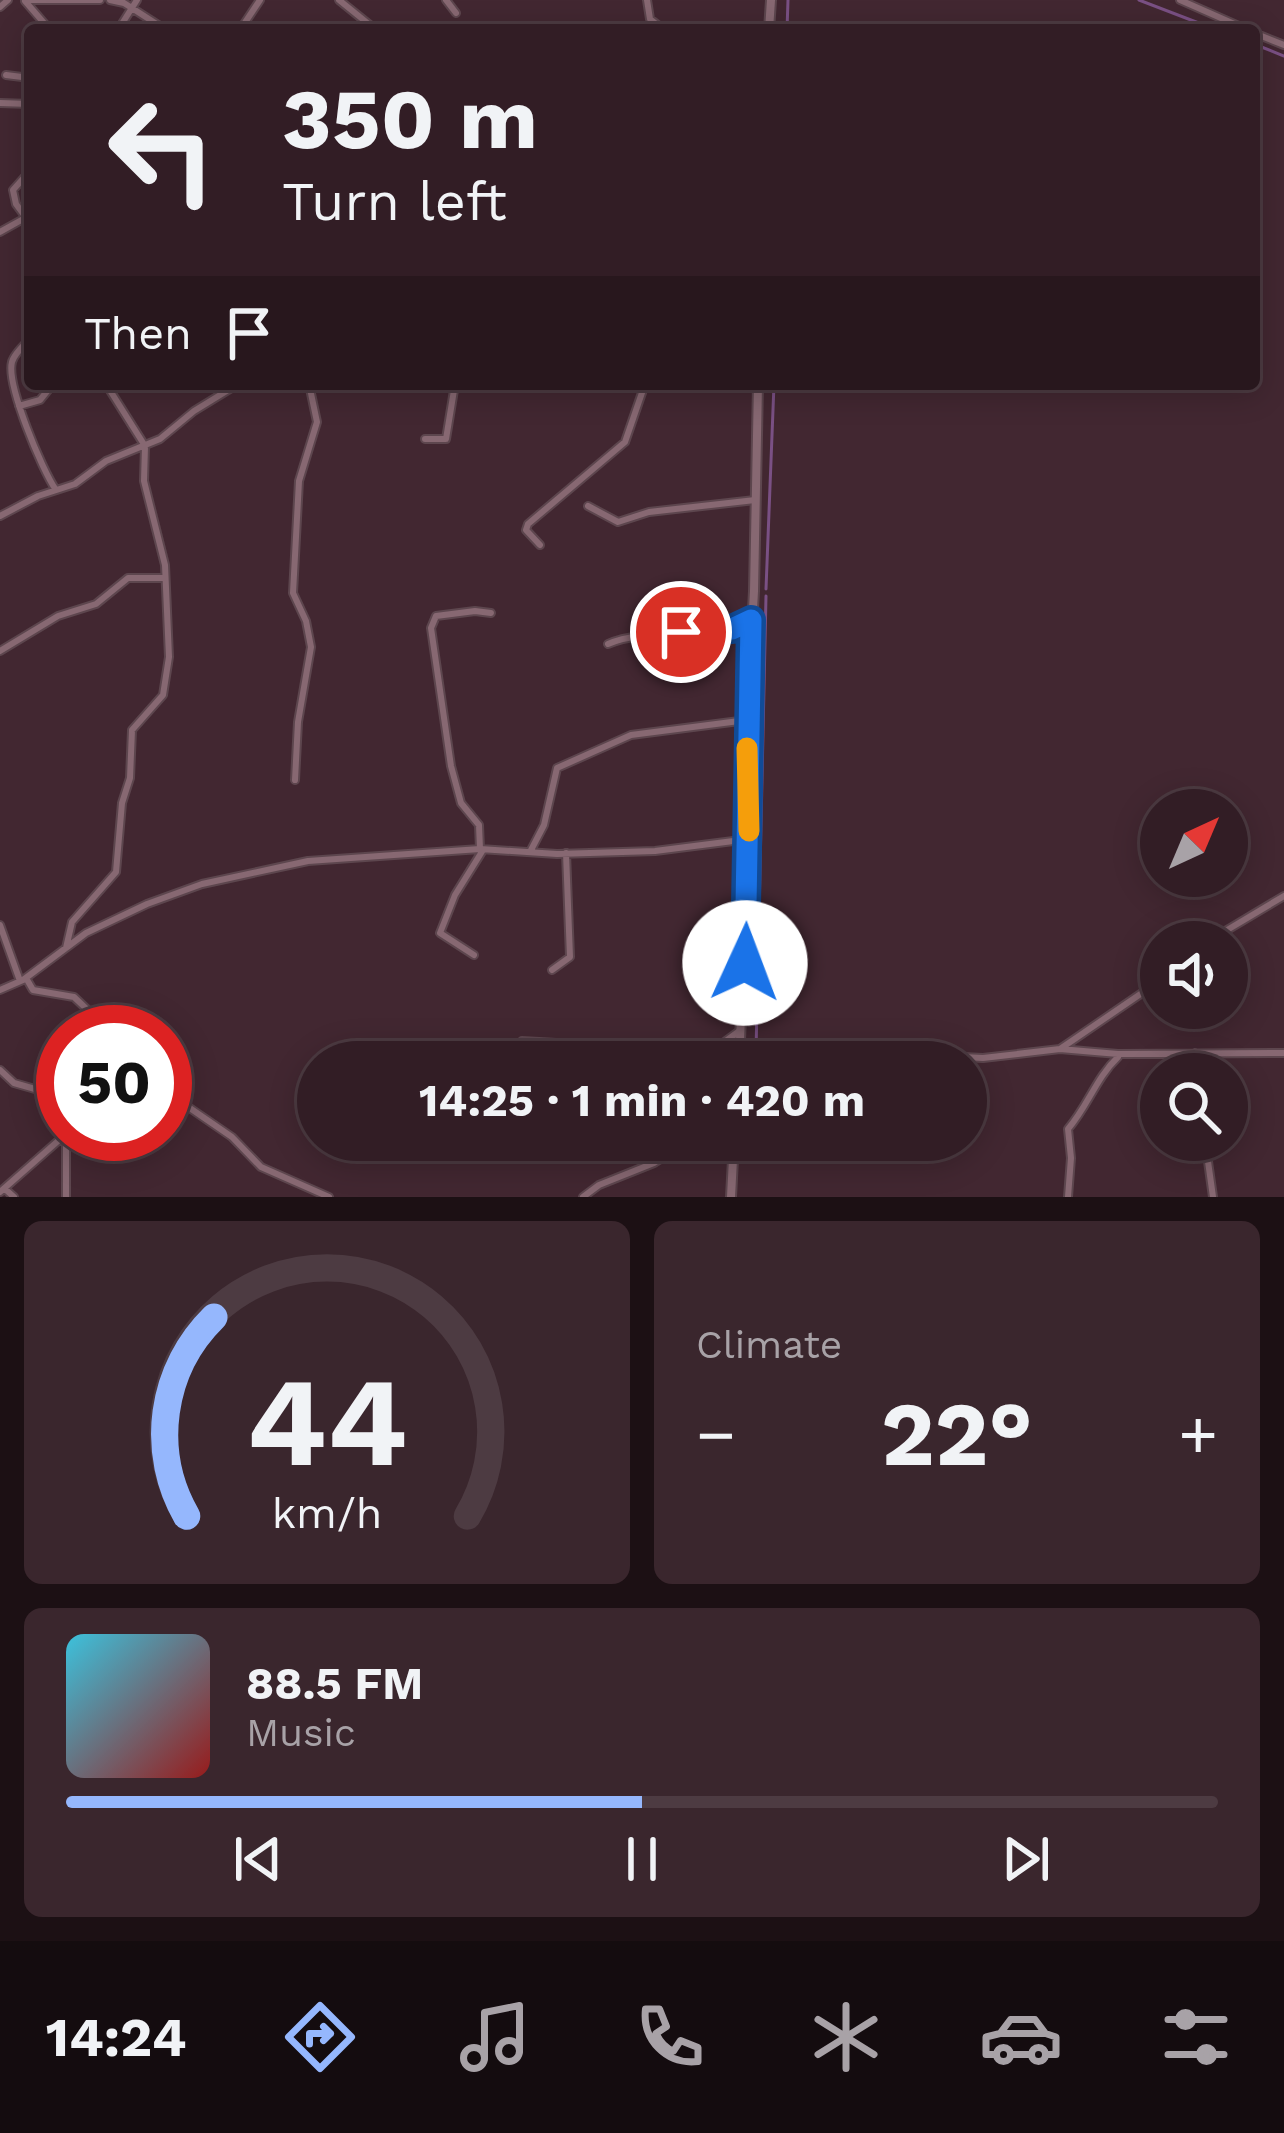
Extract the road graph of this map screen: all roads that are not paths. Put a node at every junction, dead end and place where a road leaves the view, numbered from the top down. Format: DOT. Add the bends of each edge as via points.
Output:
graph roads {
  1 [pos="8,0"];
  2 [pos="25,0"];
  3 [pos="100,0"];
  4 [pos="110,0"];
  5 [pos="339,0"];
  6 [pos="446,0"];
  7 [pos="1180,0"];
  8 [pos="1189,2"];
  9 [pos="134,4"];
  10 [pos="0,7"];
  11 [pos="456,13"];
  12 [pos="45,24"];
  13 [pos="159,24"];
  14 [pos="369,24"];
  15 [pos="1236,24"];
  16 [pos="6,75"];
  17 [pos="24,77"];
  18 [pos="24,178"];
  19 [pos="24,215"];
  20 [pos="24,347"];
  21 [pos="48,390"];
  22 [pos="110,390"];
  23 [pos="229,390"];
  24 [pos="310,390"];
  25 [pos="454,390"];
  26 [pos="643,390"];
  27 [pos="758,390"];
  28 [pos="19,406"];
  29 [pos="425,440"];
  30 [pos="145,446"];
  31 [pos="56,490"];
  32 [pos="755,500"];
  33 [pos="588,506"];
  34 [pos="0,516"];
  35 [pos="540,545"];
  36 [pos="165,578"];
  37 [pos="491,613"];
  38 [pos="751,620"];
  39 [pos="608,644"];
  40 [pos="0,651"];
  41 [pos="746,720"];
  42 [pos="295,780"];
  43 [pos="749,839"];
  44 [pos="482,850"];
  45 [pos="530,852"];
  46 [pos="566,853"];
  47 [pos="1284,896"];
  48 [pos="1242,921"];
  49 [pos="0,925"];
  50 [pos="66,948"];
  51 [pos="474,956"];
  52 [pos="552,970"];
  53 [pos="23,980"];
  54 [pos="0,990"];
  55 [pos="1140,994"];
  56 [pos="82,1005"];
  57 [pos="741,1030"];
  58 [pos="726,1041"];
  59 [pos="740,1041"];
  60 [pos="1060,1049"];
  61 [pos="1248,1053"];
  62 [pos="1284,1053"];
  63 [pos="1120,1054"];
  64 [pos="1140,1054"];
  65 [pos="987,1057"];
  66 [pos="0,1070"];
  67 [pos="36,1089"];
  68 [pos="192,1110"];
  69 [pos="656,1161"];
  70 [pos="733,1161"];
  71 [pos="1208,1161"];
  72 [pos="3,1190"];
  73 [pos="14,1197"];
  74 [pos="66,1197"];
  75 [pos="329,1197"];
  76 [pos="583,1197"];
  77 [pos="731,1197"];
  78 [pos="1068,1197"];
  79 [pos="1213,1197"];
  1 -- 10 [label="street"];
  2 -- 3 [label="street"];
  2 -- 12 [label="street"];
  4 -- 9 [label="street"];
  5 -- 14 [label="street"];
  6 -- 11 [label="street"];
  7 -- 8 [label="street"];
  8 -- 15 [label="street"];
  9 -- 13 [label="street"];
  16 -- 17 [label="street"];
  18 -- 19 [label="street" via="13,190"];
  20 -- 28 [label="street" via="11,363"];
  21 -- 28 [label="street"];
  22 -- 30 [label="street"];
  23 -- 30 [label="street"];
  24 -- 42 [label="street" via="317,422 299,482 293,593 311,647"];
  25 -- 29 [label="street" via="446,439"];
  26 -- 35 [label="street" via="625,442 528,524"];
  27 -- 32 [label="main road"];
  28 -- 31 [label="street"];
  30 -- 31 [label="street"];
  30 -- 36 [label="street" via="144,481"];
  31 -- 34 [label="street"];
  32 -- 33 [label="street" via="618,522"];
  32 -- 38 [label="main road"];
  36 -- 40 [label="street" via="128,578 96,604"];
  36 -- 50 [label="street" via="162,699 131,730 116,872 71,922"];
  37 -- 44 [label="street" via="436,616 430,628 452,766"];
  38 -- 39 [label="street"];
  38 -- 41 [label="main road"];
  41 -- 43 [label="main road"];
  41 -- 45 [label="street" via="631,735 557,768"];
  43 -- 46 [label="street"];
  43 -- 57 [label="main road"];
  44 -- 45 [label="street"];
  44 -- 50 [label="street" via="308,861 202,884"];
  44 -- 51 [label="street" via="440,933"];
  45 -- 46 [label="street"];
  46 -- 52 [label="street" via="571,950"];
  47 -- 48 [label="street"];
  49 -- 53 [label="street"];
  50 -- 53 [label="street"];
  53 -- 54 [label="street"];
  53 -- 56 [label="street"];
  55 -- 60 [label="street"];
  57 -- 58 [label="street"];
  57 -- 59 [label="main road"];
  60 -- 63 [label="street"];
  60 -- 65 [label="street"];
  61 -- 62 [label="street"];
  63 -- 64 [label="street"];
  63 -- 78 [label="street" via="1068,1129"];
  66 -- 67 [label="street"];
  68 -- 75 [label="street" via="261,1168"];
  69 -- 76 [label="street"];
  70 -- 77 [label="main road"];
  71 -- 79 [label="street"];
  72 -- 73 [label="street"];
  72 -- 74 [label="street" via="66,1134"];
}
